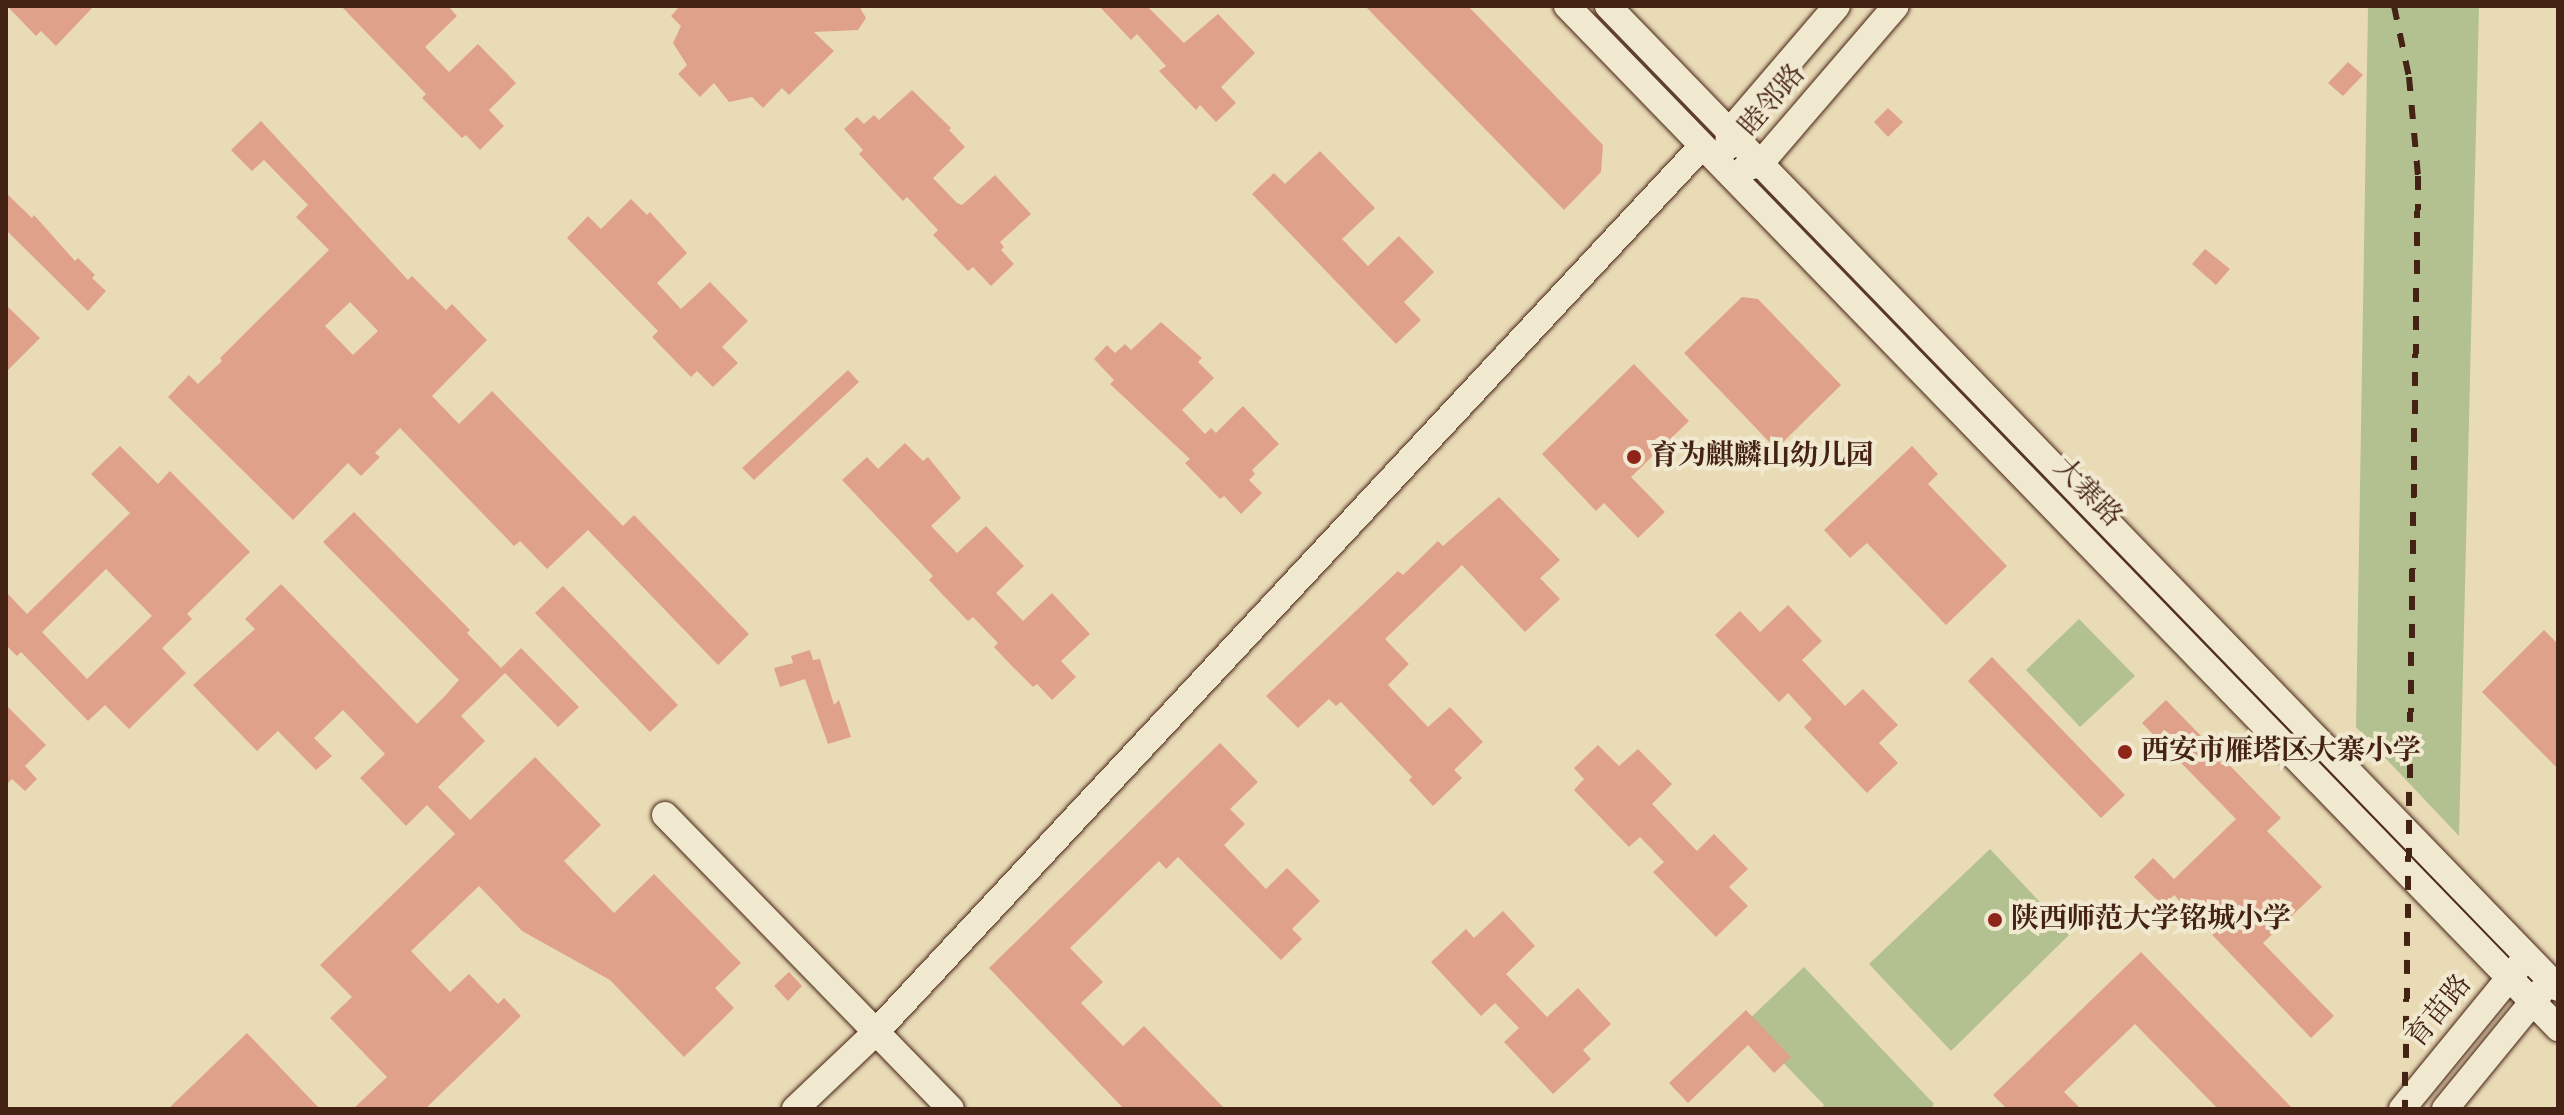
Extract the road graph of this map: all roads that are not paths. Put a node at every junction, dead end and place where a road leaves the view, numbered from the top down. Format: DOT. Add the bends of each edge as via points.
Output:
graph roads {
  1 [pos="1567,6"];
  2 [pos="1608,6"];
  3 [pos="1837,6"];
  4 [pos="1896,6"];
  5 [pos="1729,132"];
  6 [pos="1702,146"];
  7 [pos="1760,164"];
  8 [pos="1727,172"];
  9 [pos="665,815"];
  10 [pos="2527,956"];
  11 [pos="2509,978"];
  12 [pos="2554,984"];
  13 [pos="2532,1001"];
  14 [pos="2558,1028"];
  15 [pos="875,1033"];
  16 [pos="795,1109"];
  17 [pos="951,1109"];
  18 [pos="2402,1109"];
  19 [pos="2445,1109"];
  1 -- 6 [label="main road, 大寨路"];
  2 -- 5 [label="main road, 大寨路"];
  3 -- 5 [label="main road, 睦邻路"];
  4 -- 7 [label="main road, 睦邻路"];
  5 -- 7 [label="main road, 大寨路"];
  5 -- 8 [label="main road, 睦邻路"];
  6 -- 8 [label="main road, 大寨路"];
  6 -- 15 [label="main road"];
  7 -- 8 [label="main road, 睦邻路"];
  7 -- 10 [label="main road, 大寨路"];
  8 -- 11 [label="main road, 大寨路"];
  9 -- 15 [label="main road"];
  10 -- 11 [label="main road, 育苗路"];
  10 -- 12 [label="main road, 大寨路"];
  11 -- 13 [label="main road, 大寨路"];
  11 -- 18 [label="main road, 育苗路"];
  12 -- 13 [label="main road"];
  13 -- 14 [label="main road, 大寨路"];
  13 -- 19 [label="main road"];
  15 -- 16 [label="main road"];
  15 -- 17 [label="main road"];
}
